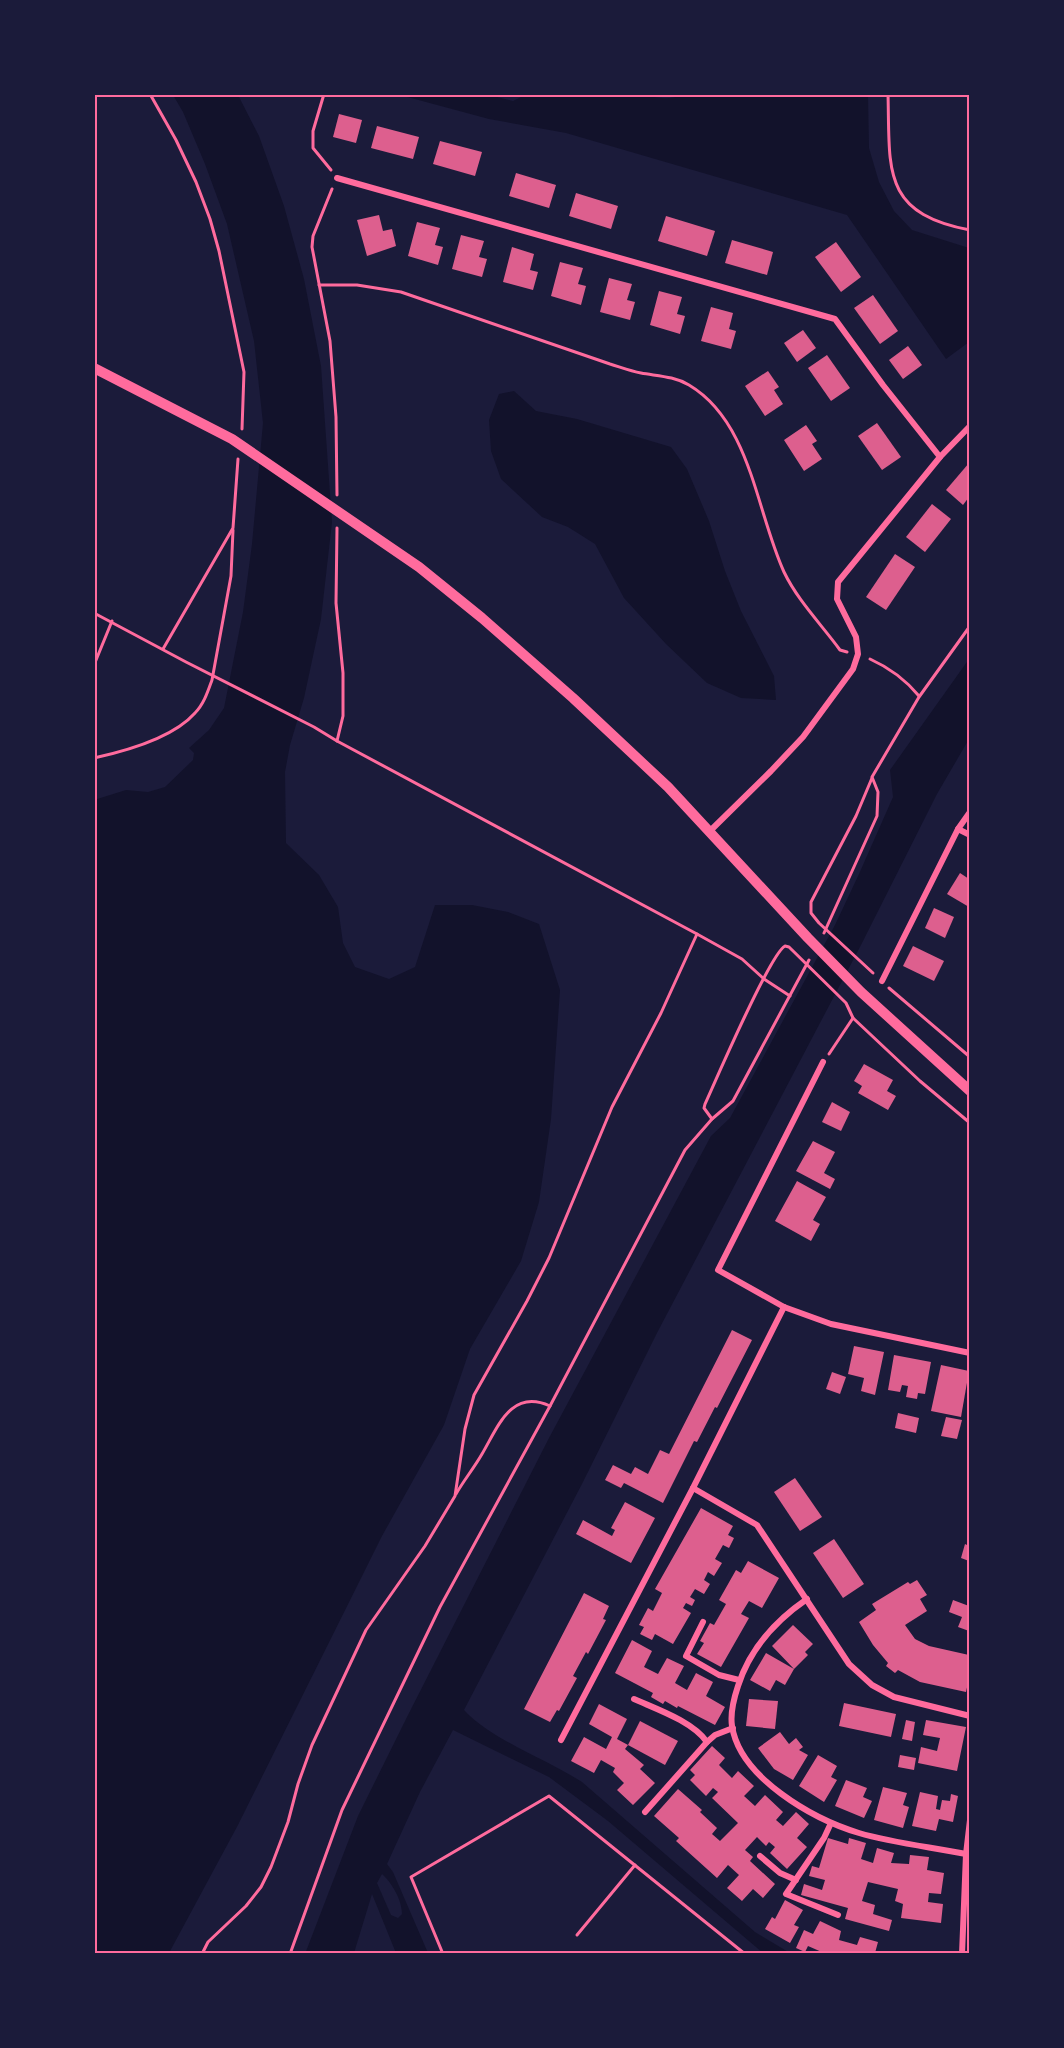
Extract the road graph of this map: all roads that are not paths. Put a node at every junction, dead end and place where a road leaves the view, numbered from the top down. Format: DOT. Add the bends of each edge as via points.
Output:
graph roads {
  1 [pos="337,178"];
  2 [pos="94,368"];
  3 [pos="969,426"];
  4 [pos="940,457"];
  5 [pos="969,812"];
  6 [pos="958,829"];
  7 [pos="710,831"];
  8 [pos="969,835"];
  9 [pos="882,981"];
  10 [pos="824,1062"];
  11 [pos="969,1091"];
  12 [pos="784,1307"];
  13 [pos="969,1353"];
  14 [pos="693,1488"];
  15 [pos="807,1599"];
  16 [pos="703,1622"];
  17 [pos="739,1680"];
  18 [pos="634,1699"];
  19 [pos="969,1716"];
  20 [pos="733,1728"];
  21 [pos="561,1740"];
  22 [pos="706,1742"];
  23 [pos="645,1812"];
  24 [pos="969,1820"];
  25 [pos="831,1823"];
  26 [pos="966,1854"];
  27 [pos="760,1856"];
  28 [pos="796,1881"];
  29 [pos="838,1915"];
  30 [pos="962,1953"];
  1 -- 4 [label="street" via="835,319"];
  2 -- 7 [label="street" via="232,439 340,518 418,567 573,698 668,786"];
  3 -- 4 [label="street"];
  4 -- 7 [label="street" via="838,582 837,599 856,637 858,654 848,676 803,737"];
  5 -- 6 [label="street"];
  6 -- 8 [label="street"];
  6 -- 9 [label="street"];
  7 -- 11 [label="street" via="861,992"];
  10 -- 12 [label="street" via="718,1270"];
  12 -- 13 [label="street" via="831,1324"];
  12 -- 14 [label="street"];
  14 -- 15 [label="street" via="757,1525"];
  14 -- 21 [label="street"];
  15 -- 17 [label="street" via="775,1623"];
  15 -- 19 [label="street" via="849,1664 872,1685 894,1697"];
  16 -- 17 [label="street" via="686,1656 719,1675"];
  17 -- 20 [label="street"];
  18 -- 22 [label="street" via="692,1728"];
  20 -- 22 [label="street"];
  20 -- 25 [label="street" via="747,1761 771,1786"];
  22 -- 23 [label="street"];
  24 -- 26 [label="street"];
  25 -- 26 [label="street" via="859,1833"];
  25 -- 28 [label="street"];
  26 -- 30 [label="street"];
  27 -- 28 [label="street"];
  28 -- 29 [label="street" via="786,1894"];
}
